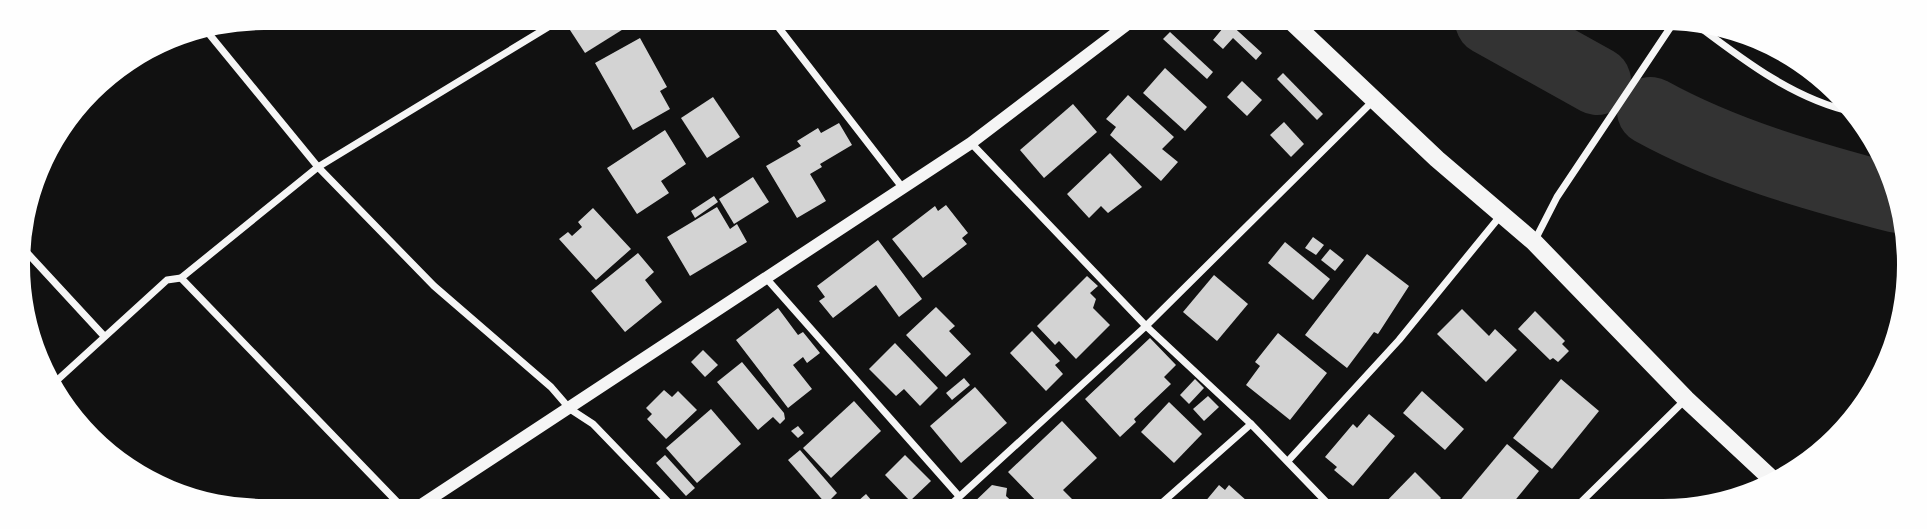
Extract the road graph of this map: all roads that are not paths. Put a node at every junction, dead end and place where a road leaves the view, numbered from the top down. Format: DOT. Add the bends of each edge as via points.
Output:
graph roads {
  1 [pos="545,30"];
  2 [pos="781,30"];
  3 [pos="1120,30"];
  4 [pos="1301,30"];
  5 [pos="1668,30"];
  6 [pos="1710,34"];
  7 [pos="211,37"];
  8 [pos="1375,100"];
  9 [pos="1837,109"];
  10 [pos="971,143"];
  11 [pos="318,167"];
  12 [pos="902,187"];
  13 [pos="1503,213"];
  14 [pos="1534,242"];
  15 [pos="30,256"];
  16 [pos="181,278"];
  17 [pos="766,278"];
  18 [pos="1146,326"];
  19 [pos="104,337"];
  20 [pos="60,379"];
  21 [pos="1686,399"];
  22 [pos="570,409"];
  23 [pos="1251,424"];
  24 [pos="1288,461"];
  25 [pos="1767,475"];
  26 [pos="958,495"];
  27 [pos="394,499"];
  28 [pos="430,499"];
  29 [pos="665,499"];
  30 [pos="955,499"];
  31 [pos="1167,499"];
  32 [pos="1324,499"];
  33 [pos="1584,499"];
  1 -- 11 [label="street"];
  2 -- 12 [label="street"];
  3 -- 10 [label="street"];
  4 -- 8 [label="main road"];
  5 -- 14 [label="street" via="1557,197"];
  6 -- 9 [label="street" via="1749,64"];
  7 -- 11 [label="street"];
  8 -- 13 [label="main road"];
  8 -- 18 [label="street"];
  10 -- 12 [label="street"];
  10 -- 18 [label="street"];
  11 -- 16 [label="street"];
  11 -- 22 [label="street" via="435,286"];
  12 -- 17 [label="street"];
  13 -- 14 [label="main road"];
  13 -- 24 [label="street" via="1399,340"];
  14 -- 21 [label="main road"];
  15 -- 19 [label="street"];
  16 -- 19 [label="street" via="167,280"];
  16 -- 27 [label="street"];
  17 -- 22 [label="street"];
  17 -- 26 [label="street"];
  18 -- 23 [label="street"];
  18 -- 26 [label="street"];
  19 -- 20 [label="street"];
  21 -- 25 [label="main road"];
  21 -- 33 [label="street"];
  22 -- 28 [label="street"];
  22 -- 29 [label="street" via="593,424"];
  23 -- 24 [label="street"];
  23 -- 31 [label="street"];
  24 -- 32 [label="street"];
  26 -- 30 [label="street"];
}
